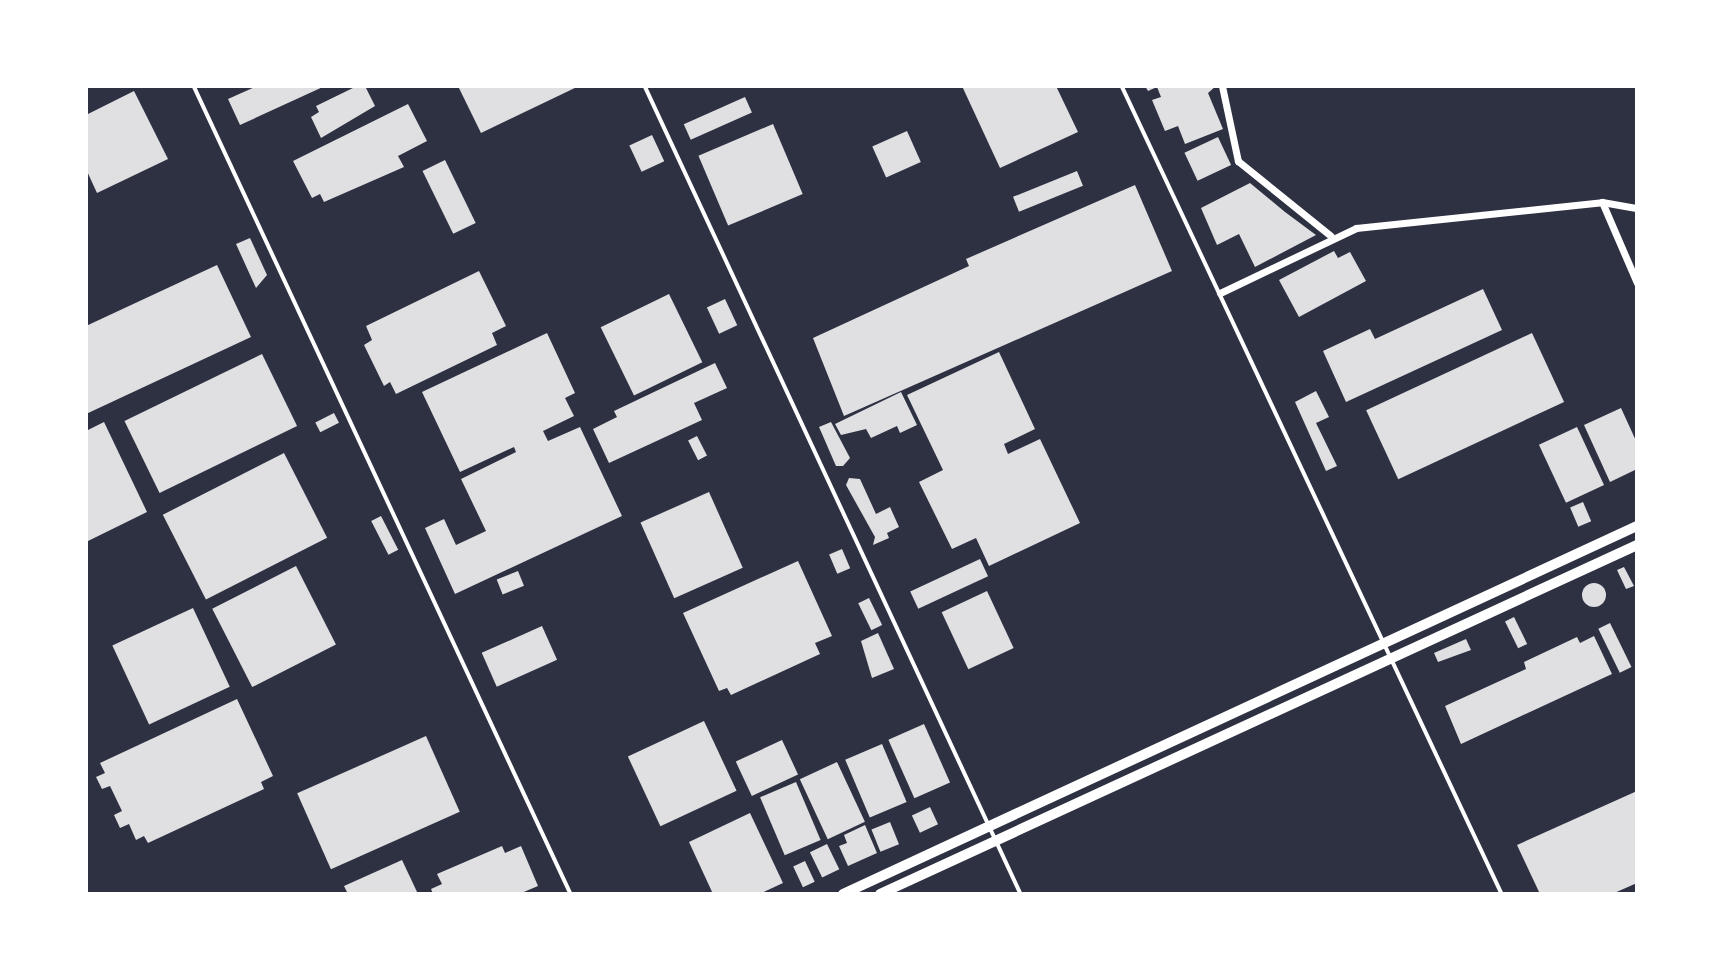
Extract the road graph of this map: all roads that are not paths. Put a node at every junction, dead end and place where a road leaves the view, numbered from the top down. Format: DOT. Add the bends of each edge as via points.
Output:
graph roads {
  1 [pos="194,86"];
  2 [pos="645,86"];
  3 [pos="1122,86"];
  4 [pos="1222,86"];
  5 [pos="1602,202"];
  6 [pos="1637,208"];
  7 [pos="1331,236"];
  8 [pos="1637,283"];
  9 [pos="1220,293"];
  10 [pos="1637,526"];
  11 [pos="1637,545"];
  12 [pos="1387,642"];
  13 [pos="1392,656"];
  14 [pos="988,826"];
  15 [pos="995,840"];
  16 [pos="571,894"];
  17 [pos="843,894"];
  18 [pos="880,894"];
  19 [pos="1021,894"];
  20 [pos="1503,894"];
  1 -- 16 [label="lane"];
  2 -- 14 [label="lane"];
  3 -- 9 [label="lane"];
  4 -- 7 [label="street" via="1238,161"];
  5 -- 6 [label="street"];
  5 -- 7 [label="street"];
  5 -- 8 [label="street"];
  7 -- 9 [label="street"];
  9 -- 12 [label="lane"];
  10 -- 12 [label="street"];
  11 -- 13 [label="street"];
  12 -- 13 [label="lane"];
  12 -- 14 [label="street"];
  13 -- 15 [label="street"];
  13 -- 20 [label="lane"];
  14 -- 15 [label="lane"];
  14 -- 17 [label="street"];
  15 -- 18 [label="street"];
  15 -- 19 [label="lane"];
}
